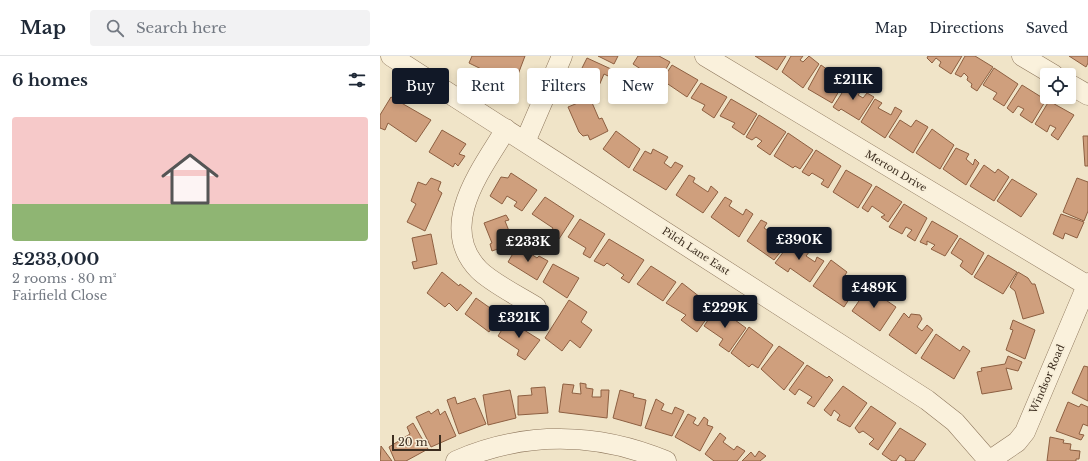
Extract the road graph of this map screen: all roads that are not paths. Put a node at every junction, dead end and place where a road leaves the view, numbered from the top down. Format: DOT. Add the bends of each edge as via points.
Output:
graph roads {
  1 [pos="391,56"];
  2 [pos="562,56"];
  3 [pos="705,56"];
  4 [pos="1022,56"];
  5 [pos="1042,68"];
  6 [pos="1076,88"];
  7 [pos="1088,95"];
  8 [pos="506,129"];
  9 [pos="525,142"];
  10 [pos="1088,285"];
  11 [pos="536,307"];
  12 [pos="456,461"];
  13 [pos="666,461"];
  14 [pos="989,461"];
  1 -- 8 [label="street, Pilch Lane East"];
  2 -- 9 [label="street"];
  3 -- 10 [label="street, Merton Drive"];
  4 -- 5 [label="street"];
  6 -- 7 [label="street"];
  8 -- 9 [label="street, Pilch Lane East"];
  8 -- 11 [label="street" via="470,191 461,221 462,239 470,258 481,271"];
  9 -- 14 [label="street, Pilch Lane East" via="927,400 954,422"];
  10 -- 14 [label="street, Windsor Road" via="1025,432 1017,442"];
  12 -- 13 [label="street" via="503,444 550,438 612,443"];
}
